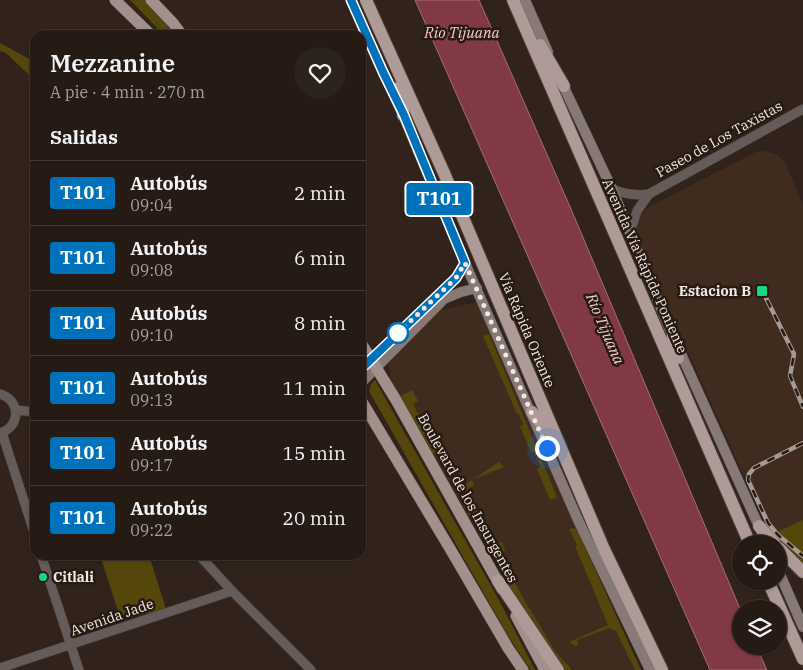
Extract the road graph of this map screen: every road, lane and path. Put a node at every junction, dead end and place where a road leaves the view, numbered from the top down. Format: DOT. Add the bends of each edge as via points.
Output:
graph roads {
  1 [pos="115,0"];
  2 [pos="151,0"];
  3 [pos="351,0"];
  4 [pos="365,0"];
  5 [pos="513,0"];
  6 [pos="526,0"];
  7 [pos="147,30"];
  8 [pos="178,30"];
  9 [pos="364,30"];
  10 [pos="366,34"];
  11 [pos="564,86"];
  12 [pos="803,109"];
  13 [pos="404,115"];
  14 [pos="612,189"];
  15 [pos="649,194"];
  16 [pos="630,232"];
  17 [pos="465,263"];
  18 [pos="477,288"];
  19 [pos="673,335"];
  20 [pos="366,350"];
  21 [pos="374,364"];
  22 [pos="366,367"];
  23 [pos="366,376"];
  24 [pos="0,394"];
  25 [pos="366,408"];
  26 [pos="16,410"];
  27 [pos="30,411"];
  28 [pos="532,412"];
  29 [pos="1,433"];
  30 [pos="703,438"];
  31 [pos="30,520"];
  32 [pos="759,526"];
  33 [pos="746,535"];
  34 [pos="763,535"];
  35 [pos="767,535"];
  36 [pos="603,547"];
  37 [pos="787,556"];
  38 [pos="44,560"];
  39 [pos="204,560"];
  40 [pos="803,572"];
  41 [pos="498,581"];
  42 [pos="772,590"];
  43 [pos="787,590"];
  44 [pos="232,591"];
  45 [pos="803,627"];
  46 [pos="71,645"];
  47 [pos="803,659"];
  48 [pos="0,668"];
  49 [pos="79,670"];
  50 [pos="311,670"];
  51 [pos="523,670"];
  52 [pos="544,670"];
  53 [pos="558,670"];
  54 [pos="650,670"];
  55 [pos="662,670"];
  1 -- 7 [label="main road"];
  2 -- 8 [label="main road"];
  3 -- 9 [label="main road"];
  4 -- 13 [label="highway" via="404,102"];
  4 -- 36 [label="highway, Vía Rápida Oriente" via="444,173"];
  5 -- 11 [label="highway"];
  5 -- 30 [label="highway, Avenida Vía Rápida Poniente"];
  6 -- 11 [label="main road, Avenida Vía Rápida Poniente"];
  10 -- 13 [label="main road"];
  11 -- 14 [label="main road, Avenida Vía Rápida Poniente"];
  12 -- 15 [label="street, Paseo de Los Taxistas"];
  13 -- 17 [label="main road"];
  14 -- 15 [label="street, Paseo de Los Taxistas" via="640,196"];
  14 -- 16 [label="main road, Avenida Vía Rápida Poniente"];
  15 -- 16 [label="street, Paseo de Los Taxistas" via="637,211"];
  16 -- 19 [label="main road, Avenida Vía Rápida Poniente"];
  17 -- 18 [label="main road"];
  17 -- 21 [label="main road" via="456,278"];
  18 -- 21 [label="main road" via="444,299"];
  18 -- 28 [label="main road"];
  19 -- 30 [label="highway" via="672,344 705,430"];
  19 -- 32 [label="main road, Avenida Vía Rápida Poniente"];
  20 -- 21 [label="main road, Boulevard de los Insurgentes"];
  21 -- 22 [label="main road"];
  21 -- 23 [label="main road"];
  21 -- 41 [label="main road, Boulevard de los Insurgentes"];
  24 -- 26 [label="street" via="10,399"];
  25 -- 51 [label="main road"];
  26 -- 27 [label="street"];
  26 -- 29 [label="street" via="13,424"];
  28 -- 36 [label="highway" via="541,423 590,533"];
  28 -- 54 [label="main road" via="579,521"];
  29 -- 31 [label="street"];
  30 -- 33 [label="highway, Avenida Vía Rápida Poniente"];
  32 -- 34 [label="main road, Avenida Vía Rápida Poniente"];
  32 -- 35 [label="highway"];
  36 -- 55 [label="highway, Vía Rápida Oriente"];
  37 -- 40 [label="highway"];
  38 -- 46 [label="street"];
  39 -- 44 [label="street"];
  41 -- 52 [label="main road, Boulevard de los Insurgentes"];
  41 -- 53 [label="highway"];
  42 -- 47 [label="highway"];
  43 -- 45 [label="main road"];
  44 -- 46 [label="street, Avenida Jade"];
  44 -- 50 [label="street"];
  46 -- 48 [label="street, Avenida Jade"];
  46 -- 49 [label="street"];
}
